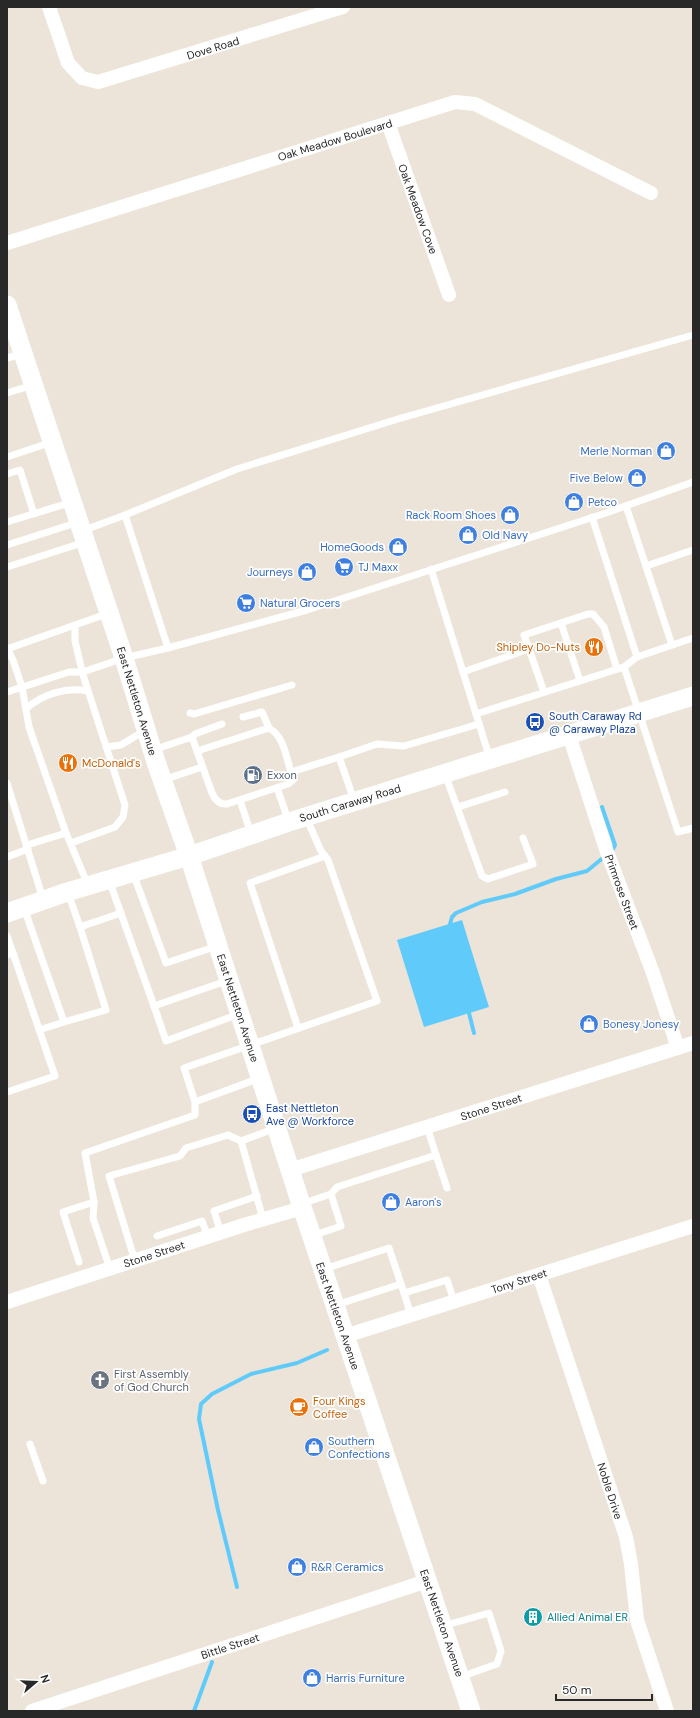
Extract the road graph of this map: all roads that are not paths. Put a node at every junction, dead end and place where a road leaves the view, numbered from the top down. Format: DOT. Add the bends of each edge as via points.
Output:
graph roads {
  1 [pos="49,7"];
  2 [pos="343,7"];
  3 [pos="388,123"];
  4 [pos="652,193"];
  5 [pos="7,243"];
  6 [pos="449,295"];
  7 [pos="9,317"];
  8 [pos="693,336"];
  9 [pos="15,356"];
  10 [pos="33,385"];
  11 [pos="7,393"];
  12 [pos="52,442"];
  13 [pos="7,456"];
  14 [pos="7,474"];
  15 [pos="693,482"];
  16 [pos="72,502"];
  17 [pos="626,506"];
  18 [pos="34,514"];
  19 [pos="125,515"];
  20 [pos="592,517"];
  21 [pos="7,522"];
  22 [pos="82,532"];
  23 [pos="7,545"];
  24 [pos="693,550"];
  25 [pos="646,566"];
  26 [pos="7,567"];
  27 [pos="431,569"];
  28 [pos="109,613"];
  29 [pos="561,623"];
  30 [pos="75,625"];
  31 [pos="693,638"];
  32 [pos="672,645"];
  33 [pos="168,648"];
  34 [pos="7,649"];
  35 [pos="529,649"];
  36 [pos="637,657"];
  37 [pos="124,658"];
  38 [pos="621,668"];
  39 [pos="83,672"];
  40 [pos="463,672"];
  41 [pos="580,681"];
  42 [pos="292,685"];
  43 [pos="22,688"];
  44 [pos="88,691"];
  45 [pos="7,692"];
  46 [pos="544,692"];
  47 [pos="693,696"];
  48 [pos="26,709"];
  49 [pos="190,713"];
  50 [pos="639,713"];
  51 [pos="476,714"];
  52 [pos="243,717"];
  53 [pos="222,724"];
  54 [pos="479,724"];
  55 [pos="269,728"];
  56 [pos="146,730"];
  57 [pos="569,735"];
  58 [pos="192,737"];
  59 [pos="106,747"];
  60 [pos="153,750"];
  61 [pos="197,751"];
  62 [pos="339,757"];
  63 [pos="491,759"];
  64 [pos="202,767"];
  65 [pos="291,772"];
  66 [pos="445,774"];
  67 [pos="163,780"];
  68 [pos="7,783"];
  69 [pos="277,788"];
  70 [pos="505,792"];
  71 [pos="240,800"];
  72 [pos="355,802"];
  73 [pos="458,807"];
  74 [pos="297,819"];
  75 [pos="693,828"];
  76 [pos="66,833"];
  77 [pos="251,834"];
  78 [pos="523,838"];
  79 [pos="72,843"];
  80 [pos="27,847"];
  81 [pos="7,856"];
  82 [pos="189,856"];
  83 [pos="325,856"];
  84 [pos="133,873"];
  85 [pos="109,880"];
  86 [pos="88,885"];
  87 [pos="67,892"];
  88 [pos="43,900"];
  89 [pos="15,910"];
  90 [pos="121,913"];
  91 [pos="80,927"];
  92 [pos="7,936"];
  93 [pos="218,946"];
  94 [pos="10,954"];
  95 [pos="229,980"];
  96 [pos="154,1006"];
  97 [pos="240,1014"];
  98 [pos="64,1022"];
  99 [pos="298,1028"];
  100 [pos="39,1030"];
  101 [pos="693,1043"];
  102 [pos="250,1044"];
  103 [pos="678,1048"];
  104 [pos="260,1078"];
  105 [pos="7,1092"];
  106 [pos="195,1102"];
  107 [pos="427,1127"];
  108 [pos="276,1128"];
  109 [pos="241,1141"];
  110 [pos="436,1154"];
  111 [pos="290,1170"];
  112 [pos="447,1188"];
  113 [pos="331,1194"];
  114 [pos="257,1196"];
  115 [pos="94,1202"];
  116 [pos="301,1206"];
  117 [pos="215,1216"];
  118 [pos="263,1219"];
  119 [pos="202,1222"];
  120 [pos="693,1226"];
  121 [pos="214,1235"];
  122 [pos="156,1236"];
  123 [pos="311,1236"];
  124 [pos="135,1261"];
  125 [pos="79,1262"];
  126 [pos="110,1269"];
  127 [pos="323,1270"];
  128 [pos="539,1275"];
  129 [pos="401,1284"];
  130 [pos="404,1293"];
  131 [pos="454,1301"];
  132 [pos="7,1302"];
  133 [pos="334,1305"];
  134 [pos="411,1315"];
  135 [pos="345,1336"];
  136 [pos="30,1444"];
  137 [pos="43,1481"];
  138 [pos="427,1581"];
  139 [pos="442,1627"];
  140 [pos="460,1677"];
  141 [pos="32,1711"];
  142 [pos="471,1711"];
  143 [pos="667,1711"];
  1 -- 2 [label="street, Dove Road" via="68,63 82,78 102,82"];
  3 -- 4 [label="street, Oak Meadow Boulevard" via="455,102 476,104"];
  3 -- 5 [label="street, Oak Meadow Boulevard"];
  3 -- 6 [label="street, Oak Meadow Cove"];
  7 -- 9 [label="main road, East Nettleton Avenue"];
  8 -- 19 [label="lane" via="398,419 237,469"];
  9 -- 10 [label="main road, East Nettleton Avenue"];
  10 -- 11 [label="lane"];
  10 -- 12 [label="main road, East Nettleton Avenue"];
  12 -- 13 [label="lane"];
  12 -- 16 [label="main road, East Nettleton Avenue"];
  14 -- 18 [label="lane" via="20,470"];
  15 -- 17 [label="lane"];
  16 -- 18 [label="lane"];
  16 -- 22 [label="main road, East Nettleton Avenue"];
  17 -- 20 [label="lane"];
  17 -- 25 [label="lane"];
  18 -- 21 [label="lane"];
  19 -- 22 [label="lane"];
  19 -- 33 [label="lane"];
  20 -- 27 [label="lane"];
  20 -- 36 [label="lane"];
  22 -- 23 [label="lane"];
  22 -- 26 [label="lane"];
  22 -- 28 [label="main road, East Nettleton Avenue"];
  24 -- 25 [label="lane"];
  25 -- 32 [label="lane"];
  27 -- 33 [label="lane" via="307,610"];
  27 -- 40 [label="lane"];
  28 -- 30 [label="lane"];
  28 -- 37 [label="main road, East Nettleton Avenue"];
  29 -- 35 [label="lane" via="524,635"];
  29 -- 38 [label="lane" via="593,614 604,627"];
  29 -- 41 [label="lane"];
  30 -- 34 [label="lane"];
  30 -- 39 [label="lane" via="75,641"];
  31 -- 32 [label="lane"];
  32 -- 36 [label="lane"];
  33 -- 37 [label="lane"];
  34 -- 43 [label="lane"];
  35 -- 40 [label="lane"];
  35 -- 46 [label="lane"];
  36 -- 38 [label="lane"];
  37 -- 39 [label="lane"];
  37 -- 56 [label="main road, East Nettleton Avenue"];
  38 -- 41 [label="lane"];
  38 -- 50 [label="lane"];
  39 -- 43 [label="lane" via="69,672"];
  39 -- 44 [label="lane"];
  40 -- 51 [label="lane"];
  41 -- 46 [label="lane"];
  42 -- 49 [label="lane" via="194,714"];
  43 -- 45 [label="lane"];
  43 -- 48 [label="lane"];
  44 -- 48 [label="lane" via="61,691"];
  44 -- 59 [label="lane"];
  46 -- 51 [label="lane"];
  47 -- 50 [label="main road, South Caraway Road"];
  48 -- 76 [label="lane" via="29,727"];
  50 -- 57 [label="main road, South Caraway Road"];
  50 -- 75 [label="lane" via="678,832"];
  51 -- 54 [label="lane"];
  52 -- 55 [label="lane" via="262,712"];
  53 -- 58 [label="lane"];
  54 -- 62 [label="lane" via="404,746 377,744"];
  54 -- 63 [label="lane"];
  55 -- 61 [label="lane"];
  55 -- 65 [label="lane" via="275,731 284,747"];
  56 -- 59 [label="lane" via="121,745"];
  56 -- 60 [label="main road, East Nettleton Avenue"];
  57 -- 63 [label="main road, South Caraway Road"];
  57 -- 103 [label="street, Primrose Street" via="607,852 653,973"];
  58 -- 60 [label="lane"];
  58 -- 61 [label="lane"];
  59 -- 79 [label="lane" via="124,805 123,817 115,827"];
  60 -- 67 [label="main road, East Nettleton Avenue"];
  61 -- 64 [label="lane"];
  62 -- 65 [label="lane"];
  62 -- 72 [label="lane"];
  63 -- 66 [label="main road, South Caraway Road"];
  64 -- 67 [label="lane"];
  64 -- 71 [label="lane" via="215,799 222,804"];
  65 -- 69 [label="lane" via="293,780"];
  66 -- 72 [label="main road, South Caraway Road"];
  66 -- 73 [label="lane"];
  67 -- 82 [label="main road, East Nettleton Avenue"];
  68 -- 80 [label="lane"];
  69 -- 71 [label="lane"];
  69 -- 74 [label="lane"];
  70 -- 73 [label="lane"];
  71 -- 77 [label="lane"];
  72 -- 74 [label="main road, South Caraway Road"];
  73 -- 78 [label="lane" via="482,876 488,879 533,864"];
  74 -- 77 [label="main road, South Caraway Road"];
  74 -- 83 [label="lane"];
  76 -- 79 [label="lane"];
  76 -- 80 [label="lane"];
  77 -- 82 [label="main road, South Caraway Road"];
  79 -- 86 [label="lane"];
  80 -- 81 [label="lane"];
  80 -- 88 [label="lane"];
  82 -- 84 [label="main road, South Caraway Road"];
  82 -- 93 [label="main road, East Nettleton Avenue"];
  83 -- 99 [label="lane" via="250,883"];
  83 -- 99 [label="lane" via="377,1001"];
  84 -- 85 [label="main road, South Caraway Road"];
  84 -- 93 [label="lane" via="166,963"];
  85 -- 86 [label="main road, South Caraway Road"];
  85 -- 90 [label="lane"];
  86 -- 87 [label="main road, South Caraway Road"];
  87 -- 88 [label="main road, South Caraway Road"];
  87 -- 91 [label="lane"];
  88 -- 89 [label="main road, South Caraway Road"];
  89 -- 98 [label="lane"];
  90 -- 91 [label="lane"];
  90 -- 96 [label="lane"];
  91 -- 98 [label="lane" via="106,1010"];
  92 -- 94 [label="lane"];
  93 -- 95 [label="main road, East Nettleton Avenue"];
  94 -- 100 [label="lane"];
  95 -- 96 [label="lane"];
  95 -- 97 [label="main road, East Nettleton Avenue"];
  96 -- 97 [label="lane" via="166,1041"];
  97 -- 102 [label="main road, East Nettleton Avenue"];
  98 -- 100 [label="lane"];
  99 -- 102 [label="lane"];
  100 -- 105 [label="lane" via="55,1076"];
  101 -- 103 [label="street, Stone Street"];
  102 -- 104 [label="main road, East Nettleton Avenue"];
  102 -- 106 [label="lane" via="184,1068"];
  103 -- 107 [label="street, Stone Street"];
  104 -- 106 [label="lane"];
  104 -- 108 [label="main road, East Nettleton Avenue"];
  106 -- 115 [label="lane" via="195,1115 85,1154"];
  107 -- 110 [label="lane"];
  107 -- 111 [label="street, Stone Street"];
  108 -- 109 [label="lane"];
  108 -- 111 [label="main road, East Nettleton Avenue"];
  109 -- 114 [label="lane"];
  109 -- 124 [label="lane" via="228,1135 186,1148 180,1156 109,1176"];
  110 -- 112 [label="lane"];
  110 -- 113 [label="lane" via="337,1187"];
  111 -- 116 [label="main road, East Nettleton Avenue"];
  113 -- 116 [label="lane"];
  113 -- 123 [label="lane" via="341,1226"];
  114 -- 117 [label="lane" via="214,1211"];
  114 -- 118 [label="lane"];
  115 -- 125 [label="lane" via="63,1212"];
  115 -- 126 [label="lane" via="93,1218"];
  116 -- 118 [label="street, Stone Street"];
  116 -- 123 [label="main road, East Nettleton Avenue"];
  117 -- 119 [label="lane"];
  117 -- 121 [label="lane"];
  118 -- 121 [label="street, Stone Street"];
  119 -- 121 [label="lane"];
  119 -- 122 [label="lane"];
  120 -- 128 [label="street, Tony Street"];
  121 -- 124 [label="street, Stone Street"];
  123 -- 127 [label="main road, East Nettleton Avenue"];
  124 -- 126 [label="street, Stone Street"];
  126 -- 132 [label="street, Stone Street"];
  127 -- 129 [label="lane" via="389,1248"];
  127 -- 133 [label="main road, East Nettleton Avenue"];
  128 -- 131 [label="street, Tony Street"];
  128 -- 143 [label="street, Noble Drive" via="626,1537 637,1620"];
  129 -- 130 [label="lane"];
  129 -- 133 [label="lane"];
  130 -- 131 [label="lane" via="447,1280"];
  130 -- 134 [label="lane"];
  131 -- 134 [label="street, Tony Street"];
  133 -- 135 [label="main road, East Nettleton Avenue"];
  134 -- 135 [label="street, Tony Street"];
  135 -- 138 [label="main road, East Nettleton Avenue"];
  136 -- 137 [label="lane"];
  138 -- 139 [label="main road, East Nettleton Avenue"];
  138 -- 141 [label="street, Bittle Street"];
  139 -- 140 [label="main road, East Nettleton Avenue"];
  139 -- 140 [label="lane" via="489,1613 501,1651 497,1664"];
  140 -- 142 [label="main road, East Nettleton Avenue"];
}
